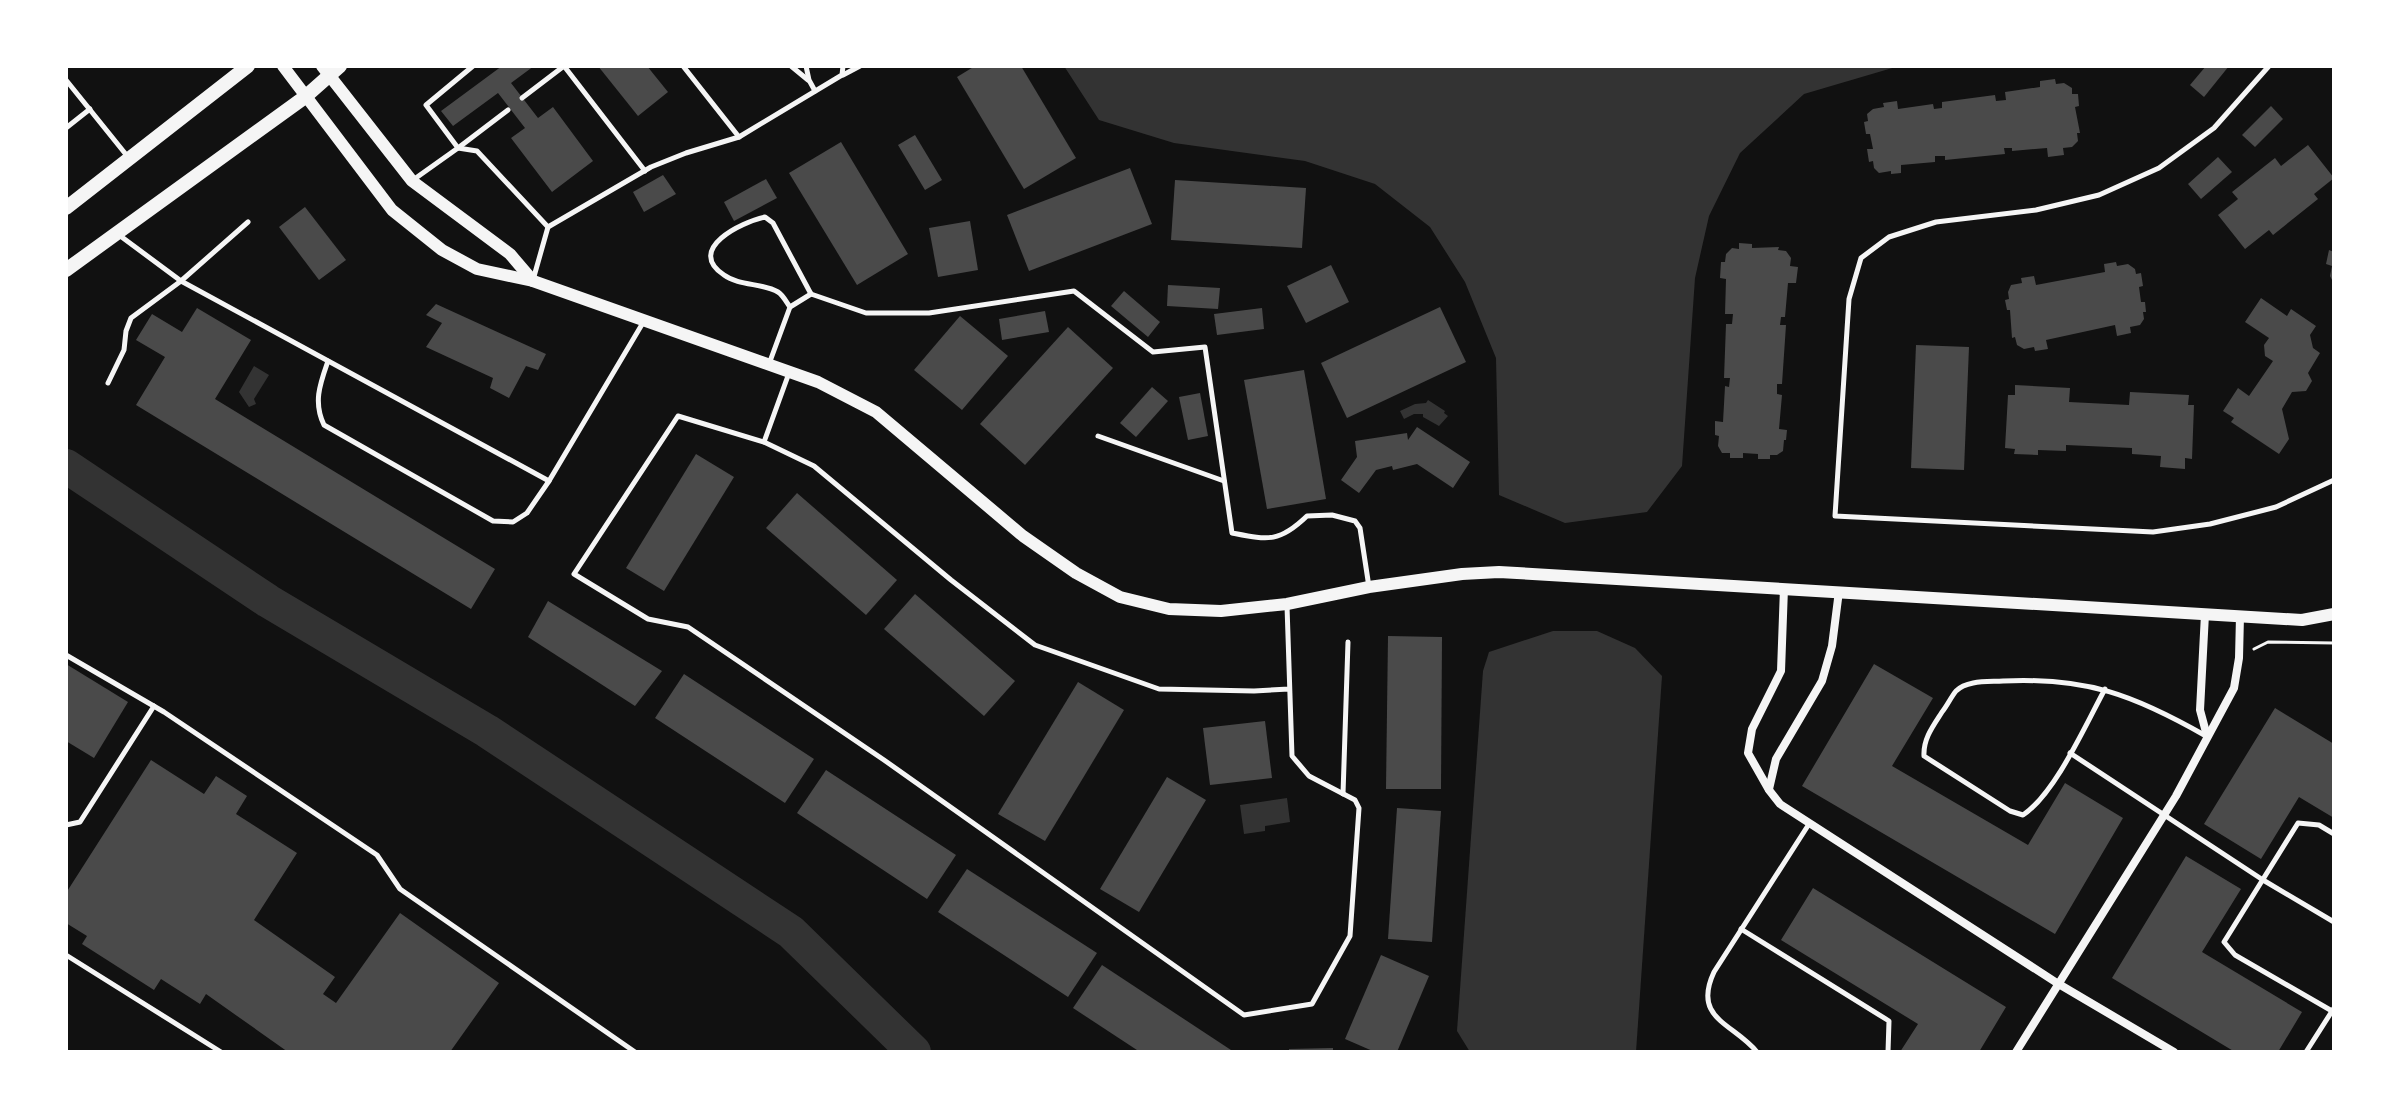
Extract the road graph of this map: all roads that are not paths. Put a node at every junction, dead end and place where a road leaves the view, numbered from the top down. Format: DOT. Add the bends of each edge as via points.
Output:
graph roads {
  1 [pos="248,66"];
  2 [pos="283,66"];
  3 [pos="473,66"];
  4 [pos="564,66"];
  5 [pos="683,66"];
  6 [pos="791,66"];
  7 [pos="806,66"];
  8 [pos="843,66"];
  9 [pos="860,66"];
  10 [pos="2269,66"];
  11 [pos="330,69"];
  12 [pos="842,75"];
  13 [pos="66,80"];
  14 [pos="809,80"];
  15 [pos="815,91"];
  16 [pos="305,97"];
  17 [pos="522,98"];
  18 [pos="90,109"];
  19 [pos="508,110"];
  20 [pos="66,128"];
  21 [pos="739,137"];
  22 [pos="458,148"];
  23 [pos="129,158"];
  24 [pos="645,171"];
  25 [pos="412,181"];
  26 [pos="66,208"];
  27 [pos="248,222"];
  28 [pos="548,227"];
  29 [pos="115,232"];
  30 [pos="66,270"];
  31 [pos="181,281"];
  32 [pos="533,281"];
  33 [pos="811,294"];
  34 [pos="790,307"];
  35 [pos="645,320"];
  36 [pos="328,361"];
  37 [pos="769,364"];
  38 [pos="789,372"];
  39 [pos="108,383"];
  40 [pos="1098,436"];
  41 [pos="764,442"];
  42 [pos="2334,480"];
  43 [pos="549,481"];
  44 [pos="1224,481"];
  45 [pos="1369,587"];
  46 [pos="1784,588"];
  47 [pos="1839,591"];
  48 [pos="1287,604"];
  49 [pos="2205,614"];
  50 [pos="2334,614"];
  51 [pos="2240,616"];
  52 [pos="1348,642"];
  53 [pos="66,655"];
  54 [pos="1289,689"];
  55 [pos="2105,689"];
  56 [pos="154,706"];
  57 [pos="2207,736"];
  58 [pos="2070,753"];
  59 [pos="1769,790"];
  60 [pos="1343,794"];
  61 [pos="2163,814"];
  62 [pos="1809,824"];
  63 [pos="66,825"];
  64 [pos="2334,834"];
  65 [pos="2263,880"];
  66 [pos="2334,922"];
  67 [pos="1741,929"];
  68 [pos="66,955"];
  69 [pos="2057,983"];
  70 [pos="2333,1009"];
  71 [pos="221,1052"];
  72 [pos="635,1052"];
  73 [pos="1757,1052"];
  74 [pos="1888,1052"];
  75 [pos="2016,1052"];
  76 [pos="2174,1052"];
  77 [pos="2306,1052"];
  1 -- 23 [label="main road"];
  2 -- 16 [label="street"];
  3 -- 22 [label="lane" via="426,105"];
  4 -- 17 [label="lane"];
  4 -- 24 [label="lane"];
  5 -- 21 [label="lane"];
  6 -- 14 [label="lane"];
  7 -- 14 [label="lane"];
  8 -- 12 [label="lane"];
  9 -- 12 [label="lane"];
  10 -- 42 [label="lane" via="2214,128 2159,168 2099,195 2036,210 1936,222 1889,237 1861,258 1849,299 1835,516 2153,532 2276,507"];
  11 -- 16 [label="main road"];
  11 -- 25 [label="street"];
  12 -- 15 [label="lane"];
  13 -- 18 [label="lane"];
  14 -- 15 [label="lane"];
  15 -- 21 [label="lane"];
  16 -- 29 [label="main road"];
  16 -- 32 [label="street" via="392,210 442,250 477,269"];
  18 -- 20 [label="lane"];
  18 -- 23 [label="lane"];
  19 -- 22 [label="lane"];
  21 -- 24 [label="lane"];
  22 -- 25 [label="lane"];
  22 -- 28 [label="lane" via="477,151"];
  23 -- 26 [label="main road"];
  24 -- 28 [label="lane"];
  25 -- 32 [label="street" via="510,254"];
  27 -- 31 [label="lane"];
  28 -- 32 [label="lane"];
  29 -- 30 [label="main road"];
  29 -- 31 [label="lane"];
  31 -- 36 [label="lane"];
  31 -- 39 [label="lane" via="131,318 124,350"];
  32 -- 35 [label="street"];
  33 -- 34 [label="lane"];
  33 -- 34 [label="lane" via="765,217 747,221 715,242 715,268 726,277 779,293"];
  33 -- 44 [label="lane" via="866,313 929,313 1074,291 1153,352 1205,347"];
  34 -- 37 [label="lane"];
  35 -- 37 [label="street"];
  35 -- 43 [label="lane"];
  36 -- 43 [label="lane"];
  36 -- 43 [label="lane" via="318,391 324,425 493,521 513,522 527,513"];
  37 -- 38 [label="street"];
  38 -- 41 [label="lane"];
  38 -- 48 [label="street" via="876,412 1023,536 1120,597 1169,609 1221,611"];
  40 -- 44 [label="lane"];
  41 -- 54 [label="lane" via="814,466 1035,645 1159,689"];
  41 -- 60 [label="lane" via="678,416 574,574 648,619 688,627 1244,1015 1312,1004 1350,936 1359,808"];
  44 -- 45 [label="lane" via="1232,533 1266,540 1289,533 1307,516 1355,521"];
  45 -- 46 [label="street" via="1499,572"];
  45 -- 48 [label="street"];
  46 -- 47 [label="street"];
  46 -- 59 [label="street" via="1781,671 1752,729 1748,753"];
  47 -- 49 [label="street"];
  47 -- 59 [label="street" via="1822,681 1776,759"];
  48 -- 54 [label="lane"];
  49 -- 51 [label="street"];
  49 -- 57 [label="street" via="2200,710"];
  50 -- 51 [label="street" via="2302,620"];
  51 -- 57 [label="street" via="2234,688"];
  52 -- 60 [label="lane"];
  53 -- 56 [label="lane"];
  54 -- 60 [label="lane" via="1292,756 1309,776"];
  55 -- 57 [label="lane"];
  55 -- 58 [label="lane"];
  55 -- 58 [label="lane" via="2020,680 1974,683 1957,690 1923,746 1924,756 2023,815 2036,806"];
  56 -- 63 [label="lane" via="80,822"];
  56 -- 72 [label="lane" via="377,855 400,889"];
  57 -- 61 [label="street"];
  58 -- 61 [label="lane"];
  59 -- 62 [label="street"];
  61 -- 65 [label="lane"];
  61 -- 69 [label="street"];
  62 -- 67 [label="lane"];
  62 -- 69 [label="street"];
  64 -- 65 [label="lane" via="2319,825 2298,823"];
  65 -- 66 [label="lane"];
  65 -- 70 [label="lane" via="2224,942 2235,955"];
  67 -- 73 [label="lane" via="1710,979 1708,1000 1715,1018"];
  67 -- 74 [label="lane" via="1889,1021"];
  68 -- 71 [label="lane"];
  69 -- 75 [label="street"];
  69 -- 76 [label="street"];
  70 -- 77 [label="lane"];
}
